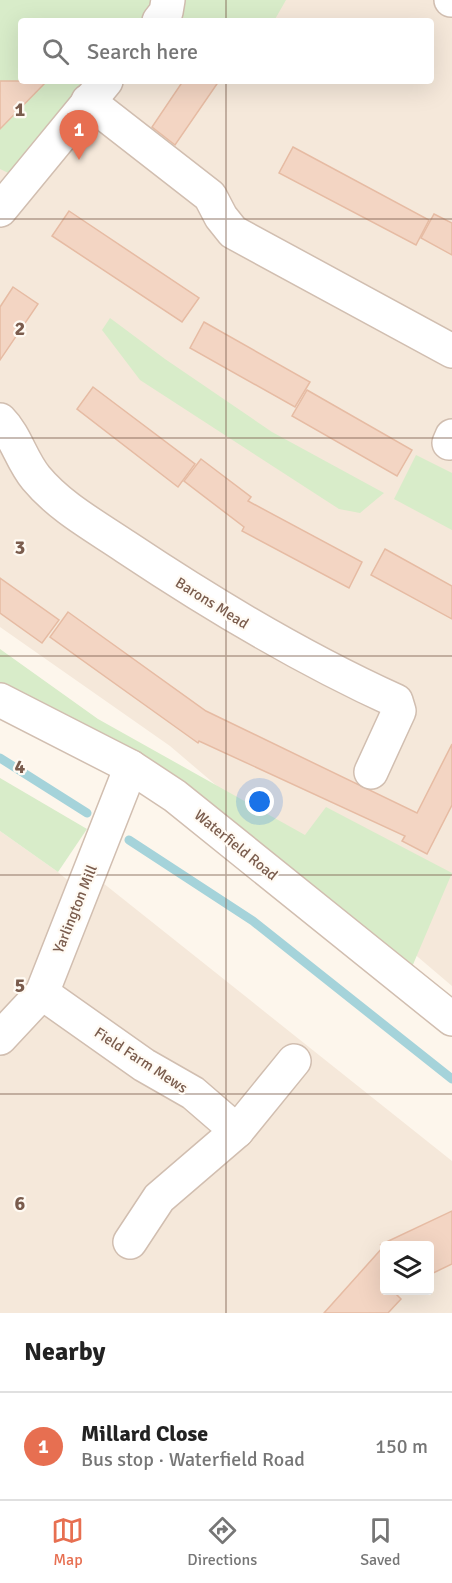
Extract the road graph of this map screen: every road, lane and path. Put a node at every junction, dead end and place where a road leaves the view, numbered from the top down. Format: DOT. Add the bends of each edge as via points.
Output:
graph roads {
  1 [pos="168,0"];
  2 [pos="161,18"];
  3 [pos="97,91"];
  4 [pos="0,210"];
  5 [pos="452,351"];
  6 [pos="0,420"];
  7 [pos="0,700"];
  8 [pos="131,767"];
  9 [pos="371,772"];
  10 [pos="42,993"];
  11 [pos="452,1018"];
  12 [pos="0,1038"];
  13 [pos="294,1061"];
  14 [pos="237,1131"];
  15 [pos="130,1242"];
  1 -- 2 [label="street"];
  3 -- 4 [label="street"];
  3 -- 5 [label="street" via="210,196 233,232"];
  6 -- 9 [label="street, Barons Mead" via="36,477 70,509 265,635 396,701 399,711"];
  7 -- 8 [label="street, Waterfield Road"];
  8 -- 10 [label="street, Yarlington Mill"];
  8 -- 11 [label="street, Waterfield Road" via="183,802"];
  10 -- 12 [label="street, Yarlington Mill"];
  10 -- 14 [label="street, Field Farm Mews" via="144,1065 193,1094"];
  13 -- 14 [label="street"];
  14 -- 15 [label="street" via="159,1198"];
}
